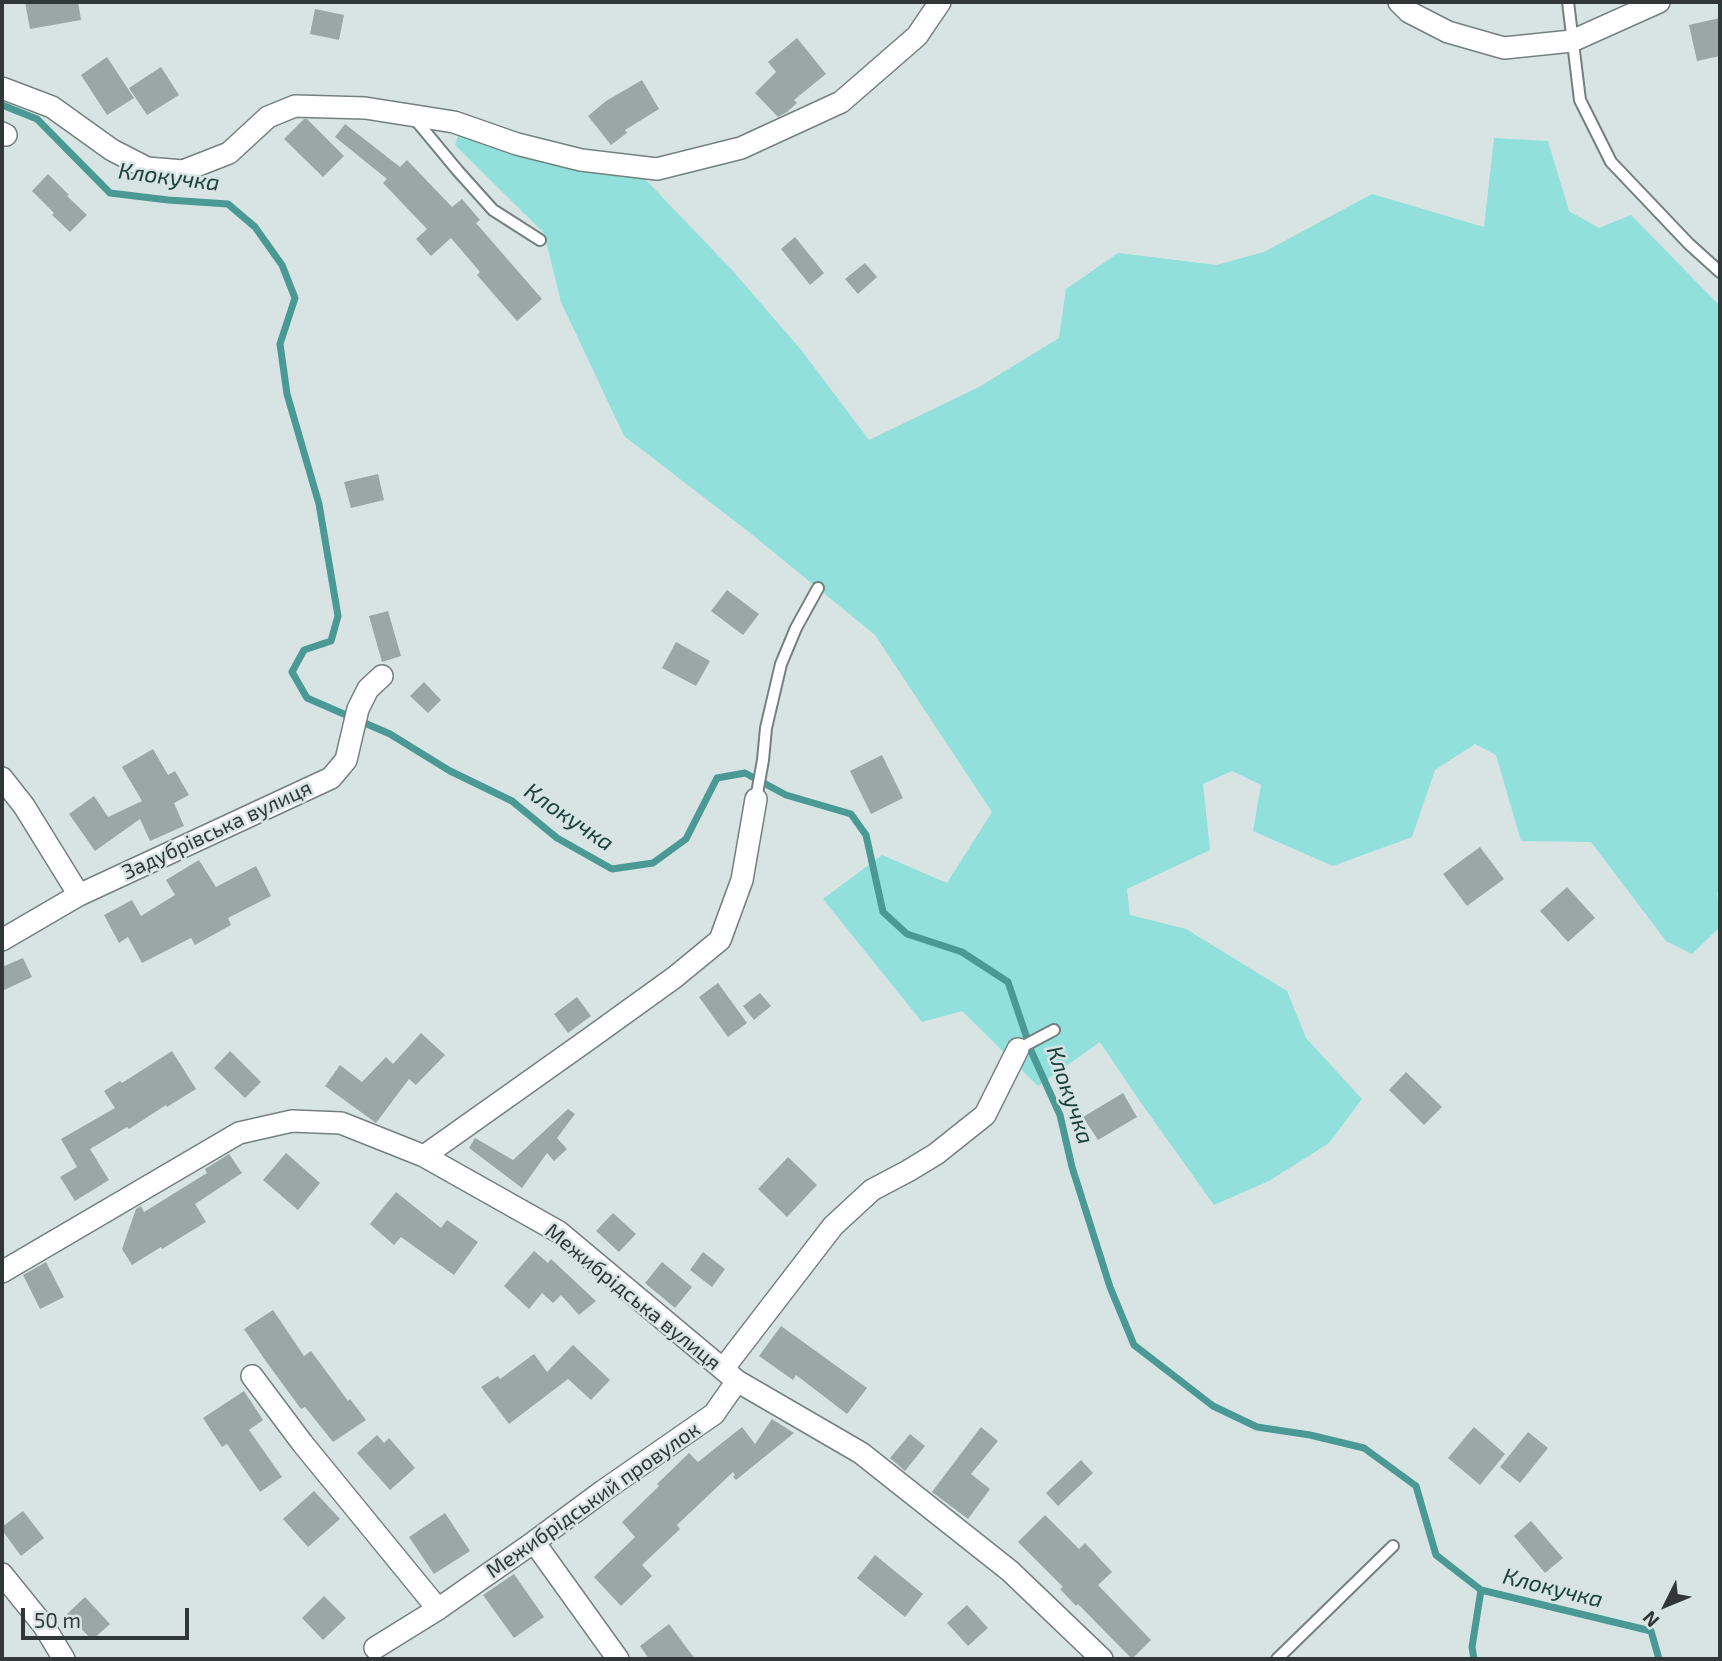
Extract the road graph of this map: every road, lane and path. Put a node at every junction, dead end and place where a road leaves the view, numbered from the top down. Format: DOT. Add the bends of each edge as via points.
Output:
graph roads {
  1 [pos="940,2"];
  2 [pos="1399,2"];
  3 [pos="1568,2"];
  4 [pos="1659,2"];
  5 [pos="1572,41"];
  6 [pos="2,88"];
  7 [pos="412,116"];
  8 [pos="540,240"];
  9 [pos="1720,272"];
  10 [pos="818,589"];
  11 [pos="382,677"];
  12 [pos="2,778"];
  13 [pos="756,799"];
  14 [pos="79,895"];
  15 [pos="2,940"];
  16 [pos="1054,1030"];
  17 [pos="1018,1049"];
  18 [pos="424,1156"];
  19 [pos="2,1272"];
  20 [pos="730,1375"];
  21 [pos="252,1376"];
  22 [pos="534,1542"];
  23 [pos="1393,1546"];
  24 [pos="2,1574"];
  25 [pos="438,1609"];
  26 [pos="375,1648"];
  27 [pos="64,1659"];
  28 [pos="618,1659"];
  29 [pos="1102,1659"];
  30 [pos="1277,1659"];
  1 -- 7 [label="street" via="916,36 841,102 741,148 657,169 581,160 454,122"];
  2 -- 5 [label="street" via="1448,32 1504,48"];
  3 -- 5 [label="lane"];
  4 -- 5 [label="street"];
  5 -- 9 [label="lane" via="1580,100 1611,162"];
  6 -- 7 [label="street" via="52,107 112,150 147,168 183,171 229,153 268,117 295,106 365,108"];
  7 -- 8 [label="lane" via="493,210"];
  10 -- 13 [label="lane" via="781,664"];
  11 -- 14 [label="street, Задубрівська вулиця" via="368,689 358,709 346,761 331,778"];
  12 -- 14 [label="street"];
  13 -- 18 [label="street" via="743,880 720,940 590,1040"];
  14 -- 15 [label="street, Задубрівська вулиця"];
  16 -- 17 [label="lane"];
  17 -- 20 [label="street, Межибрідський провулок" via="985,1115 936,1154 872,1190 833,1226"];
  18 -- 19 [label="street, Межибрідська вулиця" via="341,1123 292,1121 239,1133"];
  18 -- 20 [label="street, Межибрідська вулиця" via="559,1232"];
  20 -- 22 [label="street, Межибрідський провулок" via="714,1414"];
  20 -- 29 [label="street, Межибрідська вулиця" via="861,1453 1010,1570"];
  21 -- 25 [label="street"];
  22 -- 25 [label="street, Межибрідський провулок"];
  22 -- 28 [label="street"];
  23 -- 30 [label="lane"];
  24 -- 27 [label="street"];
  25 -- 26 [label="street, Межибрідський провулок"];
}
